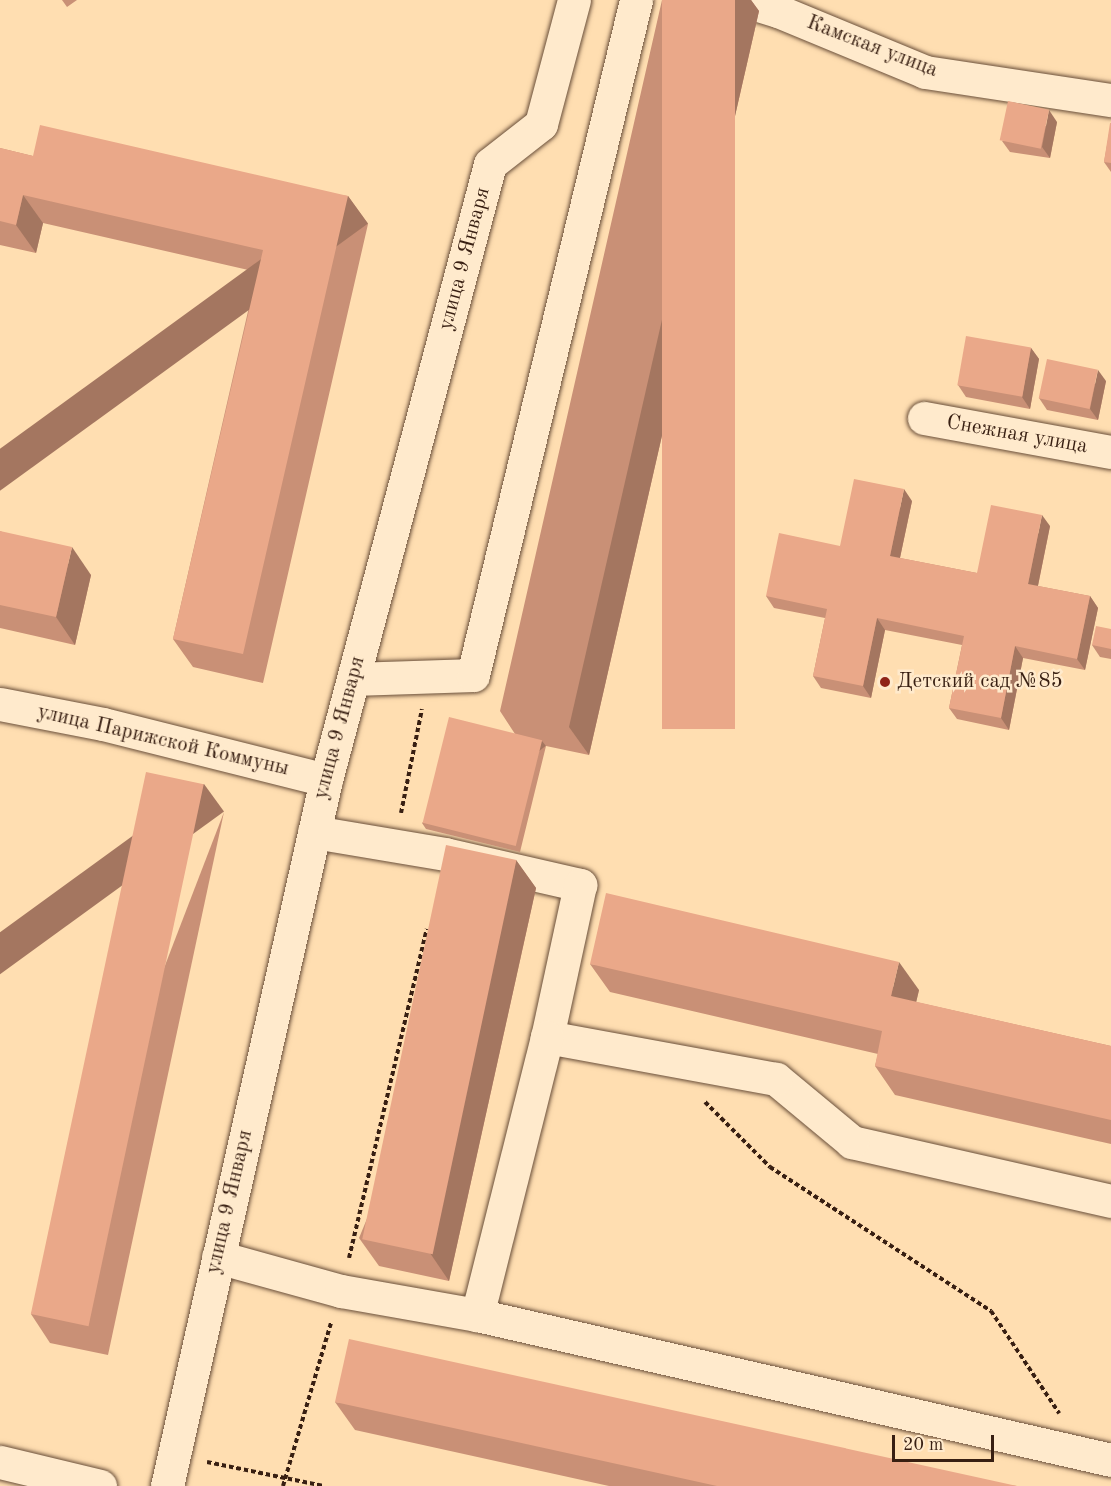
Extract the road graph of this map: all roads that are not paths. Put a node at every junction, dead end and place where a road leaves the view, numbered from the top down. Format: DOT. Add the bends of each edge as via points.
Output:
graph roads {
  1 [pos="574,0"];
  2 [pos="636,0"];
  3 [pos="742,0"];
  4 [pos="1111,100"];
  5 [pos="924,418"];
  6 [pos="1111,452"];
  7 [pos="354,679"];
  8 [pos="0,704"];
  9 [pos="326,780"];
  10 [pos="314,832"];
  11 [pos="547,1037"];
  12 [pos="1111,1201"];
  13 [pos="218,1257"];
  14 [pos="477,1315"];
  15 [pos="1111,1460"];
  16 [pos="0,1462"];
  17 [pos="171,1471"];
  18 [pos="100,1486"];
  1 -- 7 [label="street, улица 9 Января" via="541,124 489,164"];
  2 -- 7 [label="street" via="473,675"];
  3 -- 4 [label="street, Камская улица" via="778,10 925,72"];
  5 -- 6 [label="street, Снежная улица"];
  7 -- 9 [label="street, улица 9 Января"];
  8 -- 9 [label="street, улица Парижской Коммуны" via="103,724"];
  9 -- 10 [label="street, улица 9 Января"];
  10 -- 11 [label="street" via="395,843 580,885"];
  10 -- 13 [label="street, улица 9 Января"];
  11 -- 12 [label="street" via="776,1079 852,1142"];
  11 -- 14 [label="street"];
  13 -- 14 [label="street" via="340,1291"];
  13 -- 17 [label="street, улица 9 Января"];
  14 -- 15 [label="street"];
  16 -- 18 [label="street"];
}
